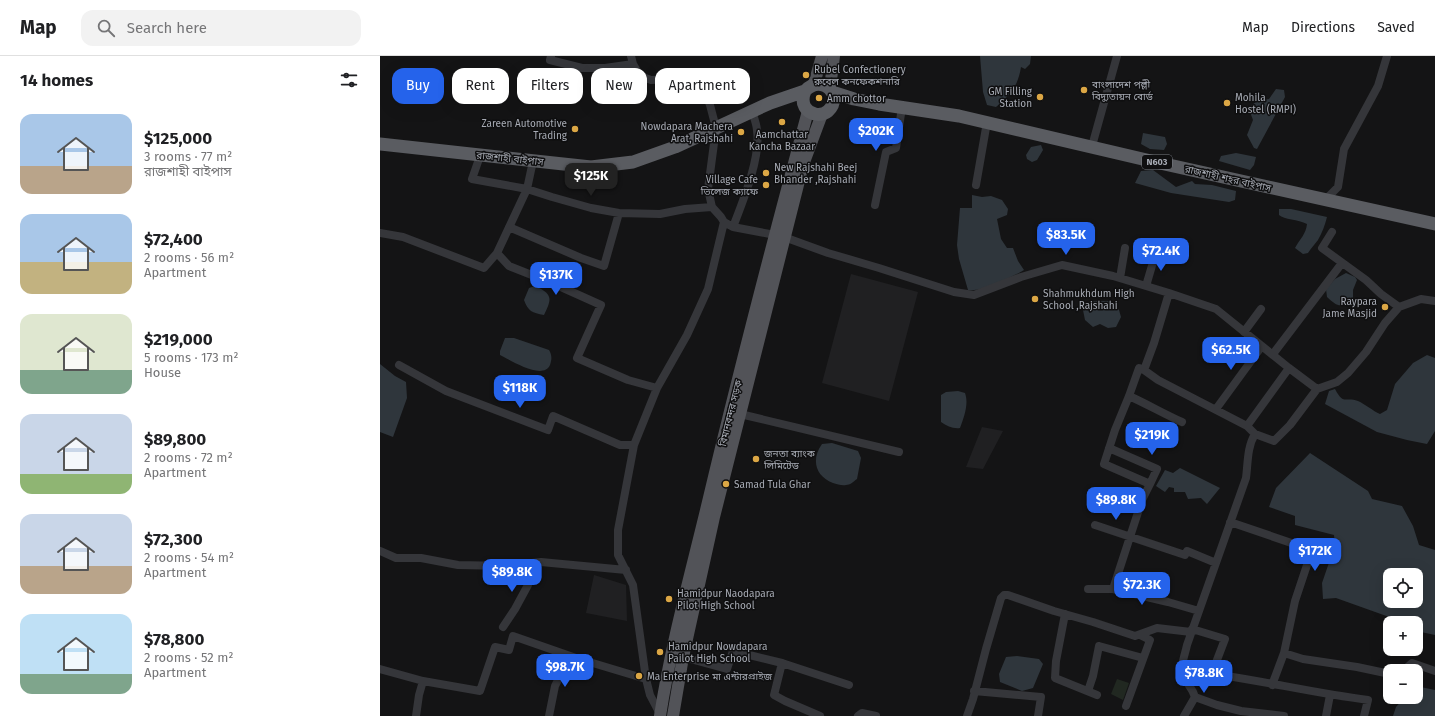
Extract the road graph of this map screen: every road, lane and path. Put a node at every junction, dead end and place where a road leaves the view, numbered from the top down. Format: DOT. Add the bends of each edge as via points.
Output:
graph roads {
  1 [pos="551,56"];
  2 [pos="822,56"];
  3 [pos="834,56"];
  4 [pos="1117,56"];
  5 [pos="1387,56"];
  6 [pos="632,60"];
  7 [pos="810,88"];
  8 [pos="831,90"];
  9 [pos="879,104"];
  10 [pos="902,107"];
  11 [pos="806,108"];
  12 [pos="751,113"];
  13 [pos="825,113"];
  14 [pos="987,122"];
  15 [pos="716,128"];
  16 [pos="380,144"];
  17 [pos="1092,146"];
  18 [pos="480,156"];
  19 [pos="533,161"];
  20 [pos="976,185"];
  21 [pos="527,189"];
  22 [pos="1324,200"];
  23 [pos="875,205"];
  24 [pos="712,207"];
  25 [pos="619,213"];
  26 [pos="724,222"];
  27 [pos="1435,224"];
  28 [pos="509,227"];
  29 [pos="733,227"];
  30 [pos="1332,232"];
  31 [pos="380,233"];
  32 [pos="780,236"];
  33 [pos="1125,248"];
  34 [pos="1156,252"];
  35 [pos="497,253"];
  36 [pos="1342,263"];
  37 [pos="1120,278"];
  38 [pos="1146,286"];
  39 [pos="1169,293"];
  40 [pos="1435,301"];
  41 [pos="1399,307"];
  42 [pos="1261,308"];
  43 [pos="1244,332"];
  44 [pos="1262,346"];
  45 [pos="1273,354"];
  46 [pos="399,365"];
  47 [pos="1289,368"];
  48 [pos="1144,370"];
  49 [pos="657,388"];
  50 [pos="1317,389"];
  51 [pos="1129,396"];
  52 [pos="1216,409"];
  53 [pos="740,414"];
  54 [pos="1182,422"];
  55 [pos="1247,426"];
  56 [pos="1255,434"];
  57 [pos="634,445"];
  58 [pos="1109,448"];
  59 [pos="899,452"];
  60 [pos="1150,484"];
  61 [pos="1230,522"];
  62 [pos="1095,525"];
  63 [pos="1130,536"];
  64 [pos="380,551"];
  65 [pos="532,563"];
  66 [pos="1216,563"];
  67 [pos="626,570"];
  68 [pos="1088,588"];
  69 [pos="1113,589"];
  70 [pos="1199,611"];
  71 [pos="1065,614"];
  72 [pos="503,627"];
  73 [pos="1192,630"];
  74 [pos="1140,635"];
  75 [pos="1284,653"];
  76 [pos="570,656"];
  77 [pos="683,657"];
  78 [pos="1143,658"];
  79 [pos="782,663"];
  80 [pos="1423,667"];
  81 [pos="380,669"];
  82 [pos="1182,670"];
  83 [pos="1435,671"];
  84 [pos="1212,673"];
  85 [pos="1383,674"];
  86 [pos="646,679"];
  87 [pos="423,681"];
  88 [pos="850,685"];
  89 [pos="1272,685"];
  90 [pos="974,691"];
  91 [pos="1088,691"];
  92 [pos="1097,695"];
  93 [pos="1330,695"];
  94 [pos="1195,697"];
  95 [pos="1126,706"];
  96 [pos="660,715"];
  97 [pos="416,716"];
  98 [pos="549,716"];
  99 [pos="673,716"];
  100 [pos="820,716"];
  101 [pos="858,716"];
  102 [pos="876,716"];
  103 [pos="967,716"];
  104 [pos="1038,716"];
  105 [pos="1184,716"];
  106 [pos="1284,716"];
  107 [pos="1326,716"];
  108 [pos="1364,716"];
  1 -- 6 [label="street" via="550,60 582,68 605,68"];
  2 -- 7 [label="main road"];
  3 -- 8 [label="main road"];
  4 -- 17 [label="street"];
  5 -- 22 [label="street" via="1378,86 1344,149 1338,187"];
  6 -- 15 [label="street" via="640,76 651,80 673,79 691,82 705,92"];
  7 -- 8 [label="highway, N603" via="822,84"];
  7 -- 11 [label="highway" via="803,96"];
  7 -- 12 [label="highway, N603"];
  8 -- 9 [label="highway, N603" via="854,99"];
  8 -- 13 [label="highway" via="834,101"];
  9 -- 10 [label="highway, রাজশাহী শহর বাইপাস / N603"];
  9 -- 13 [label="highway, N603" via="845,106"];
  10 -- 14 [label="highway, রাজশাহী শহর বাইপাস / N603"];
  10 -- 23 [label="street" via="896,148 886,152"];
  11 -- 12 [label="highway, N603" via="782,106"];
  11 -- 13 [label="highway, N603" via="815,114"];
  11 -- 32 [label="main road, বিমানবন্দর সড়ক"];
  12 -- 15 [label="highway, রাজশাহী বাইপাস / N603"];
  12 -- 29 [label="street" via="757,131 757,149 747,190"];
  13 -- 32 [label="main road, বিমানবন্দর সড়ক" via="803,165"];
  14 -- 17 [label="highway, রাজশাহী শহর বাইপাস / N603"];
  14 -- 20 [label="street"];
  15 -- 19 [label="highway, রাজশাহী বাইপাস / N603" via="675,147 633,162 591,166"];
  15 -- 24 [label="street" via="708,189"];
  16 -- 18 [label="highway, রাজশাহী বাইপাস / N603"];
  17 -- 22 [label="highway, রাজশাহী শহর বাইপাস / N603"];
  18 -- 19 [label="highway, রাজশাহী বাইপাস / N603"];
  18 -- 21 [label="street" via="472,179"];
  19 -- 21 [label="street"];
  21 -- 25 [label="street"];
  21 -- 28 [label="street"];
  22 -- 27 [label="highway, রাজশাহী শহর বাইপাস / N603"];
  24 -- 25 [label="street" via="660,214"];
  24 -- 26 [label="street"];
  25 -- 28 [label="street" via="604,266"];
  26 -- 29 [label="street"];
  26 -- 49 [label="street" via="708,289 687,335"];
  28 -- 35 [label="street"];
  29 -- 32 [label="street"];
  30 -- 36 [label="street" via="1322,248"];
  31 -- 35 [label="street" via="403,237 484,268"];
  32 -- 37 [label="street" via="954,292 974,295 1062,265"];
  32 -- 53 [label="main road, বিমানবন্দর সড়ক"];
  32 -- 96 [label="main road, বিমানবন্দর সড়ক" via="678,622"];
  33 -- 37 [label="street"];
  34 -- 38 [label="street"];
  35 -- 49 [label="street" via="509,266 601,304 577,358 628,380"];
  36 -- 41 [label="street"];
  36 -- 45 [label="street"];
  37 -- 38 [label="street"];
  38 -- 39 [label="street"];
  39 -- 43 [label="street" via="1216,310"];
  39 -- 48 [label="street"];
  40 -- 41 [label="street" via="1420,299"];
  41 -- 50 [label="street" via="1348,373 1336,382"];
  42 -- 43 [label="street"];
  43 -- 44 [label="street"];
  44 -- 45 [label="street"];
  44 -- 52 [label="street"];
  45 -- 47 [label="street"];
  46 -- 57 [label="street" via="446,392 548,430 553,416 620,445"];
  47 -- 50 [label="street"];
  47 -- 55 [label="street"];
  48 -- 51 [label="street" via="1140,368"];
  48 -- 52 [label="street" via="1158,380"];
  49 -- 57 [label="street"];
  50 -- 56 [label="street" via="1290,425 1274,441"];
  51 -- 54 [label="street"];
  51 -- 58 [label="street"];
  52 -- 55 [label="street"];
  53 -- 59 [label="street"];
  53 -- 77 [label="main road, বিমানবন্দর সড়ক"];
  55 -- 56 [label="street"];
  56 -- 61 [label="street" via="1249,449 1246,478"];
  57 -- 67 [label="street" via="618,530 618,555"];
  58 -- 60 [label="street" via="1104,464"];
  58 -- 60 [label="street" via="1157,469"];
  60 -- 63 [label="street"];
  61 -- 66 [label="street"];
  61 -- 75 [label="street" via="1312,550 1295,601"];
  62 -- 63 [label="street"];
  63 -- 66 [label="street"];
  63 -- 69 [label="street"];
  64 -- 65 [label="street" via="396,558 422,558 458,565 508,566"];
  65 -- 67 [label="street"];
  65 -- 72 [label="street" via="528,585"];
  66 -- 70 [label="street"];
  67 -- 86 [label="street" via="633,584"];
  68 -- 69 [label="street"];
  69 -- 70 [label="street"];
  70 -- 73 [label="street"];
  71 -- 74 [label="street" via="1130,635"];
  71 -- 90 [label="street" via="1008,595 1002,596"];
  71 -- 91 [label="street" via="1055,678"];
  73 -- 74 [label="street" via="1157,628"];
  73 -- 82 [label="street"];
  73 -- 84 [label="street" via="1224,640"];
  74 -- 78 [label="street" via="1150,640"];
  75 -- 85 [label="street" via="1302,659"];
  75 -- 89 [label="street"];
  76 -- 86 [label="street"];
  76 -- 87 [label="street" via="512,636 509,650 495,647 480,691"];
  76 -- 98 [label="street" via="555,686"];
  77 -- 79 [label="street" via="727,669 733,651"];
  77 -- 99 [label="main road, বিমানবন্দর সড়ক"];
  78 -- 91 [label="street" via="1099,646"];
  78 -- 95 [label="street"];
  79 -- 88 [label="street"];
  79 -- 100 [label="street" via="774,695"];
  80 -- 83 [label="street"];
  81 -- 87 [label="street"];
  82 -- 84 [label="street"];
  82 -- 94 [label="street"];
  84 -- 89 [label="street"];
  86 -- 96 [label="street" via="650,695"];
  87 -- 97 [label="street"];
  89 -- 93 [label="street"];
  90 -- 103 [label="street"];
  90 -- 104 [label="street" via="1040,697"];
  91 -- 92 [label="street"];
  93 -- 107 [label="street"];
  93 -- 108 [label="street" via="1368,700"];
  94 -- 105 [label="street"];
  94 -- 106 [label="street" via="1241,711"];
  101 -- 102 [label="street" via="862,713"];
}
